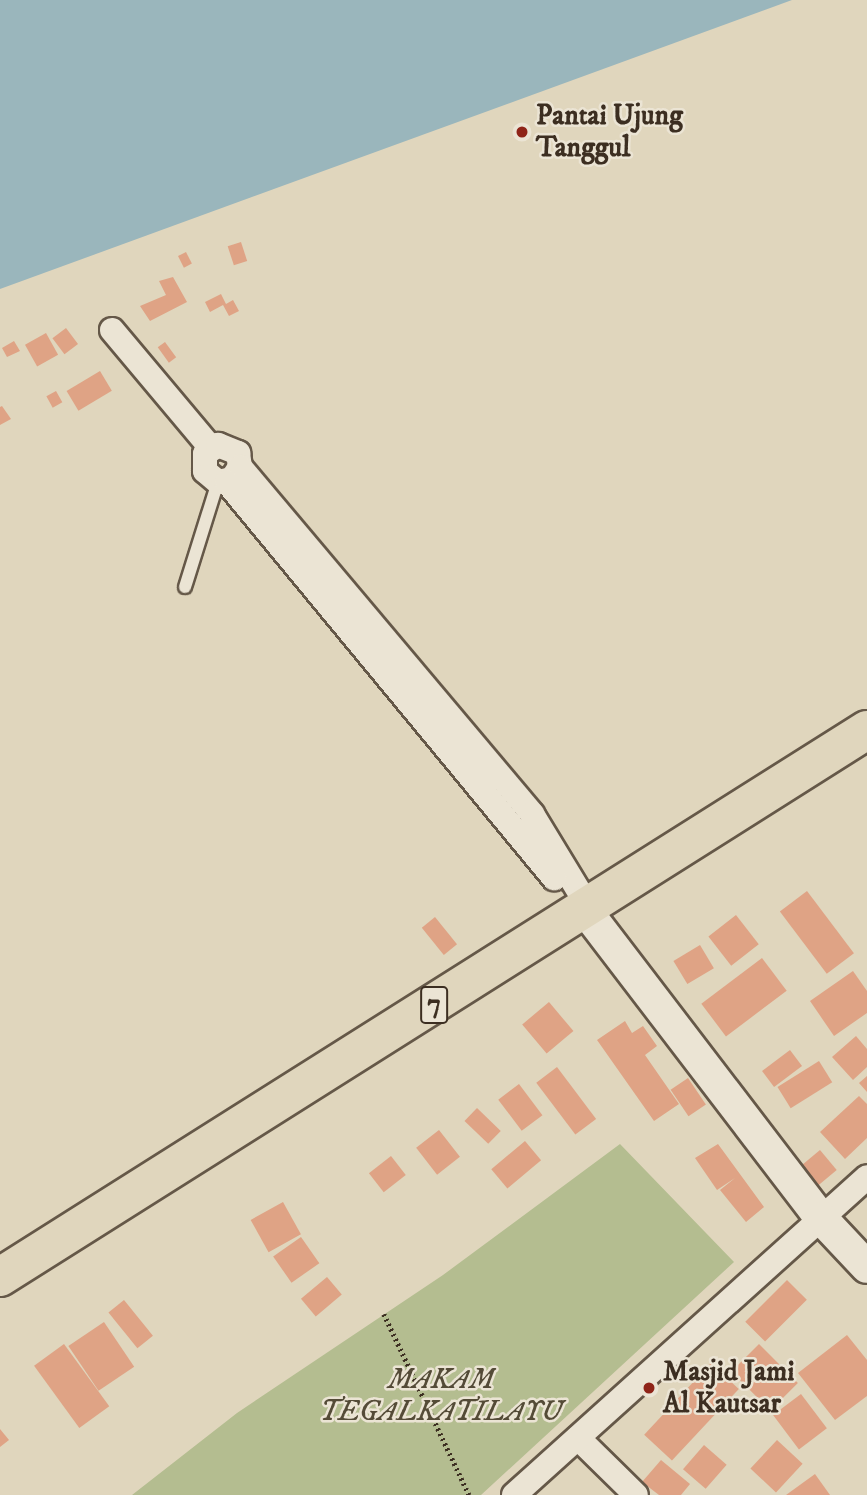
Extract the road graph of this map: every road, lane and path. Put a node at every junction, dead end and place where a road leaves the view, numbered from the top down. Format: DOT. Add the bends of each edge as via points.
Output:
graph roads {
  1 [pos="112,330"];
  2 [pos="229,477"];
  3 [pos="185,587"];
  4 [pos="867,730"];
  5 [pos="586,911"];
  6 [pos="867,1177"];
  7 [pos="821,1218"];
  8 [pos="867,1266"];
  9 [pos="0,1277"];
  10 [pos="384,1314"];
  11 [pos="578,1438"];
  12 [pos="469,1495"];
  13 [pos="514,1495"];
  14 [pos="636,1495"];
  1 -- 2 [label="street" via="211,448 233,447"];
  2 -- 3 [label="lane"];
  2 -- 5 [label="street" via="420,696 532,814 583,898"];
  4 -- 5 [label="highway, 7"];
  5 -- 7 [label="street"];
  5 -- 9 [label="highway, 7"];
  6 -- 7 [label="street"];
  7 -- 8 [label="street"];
  7 -- 11 [label="street"];
  10 -- 12 [label="path"];
  11 -- 13 [label="street"];
  11 -- 14 [label="street"];
}
